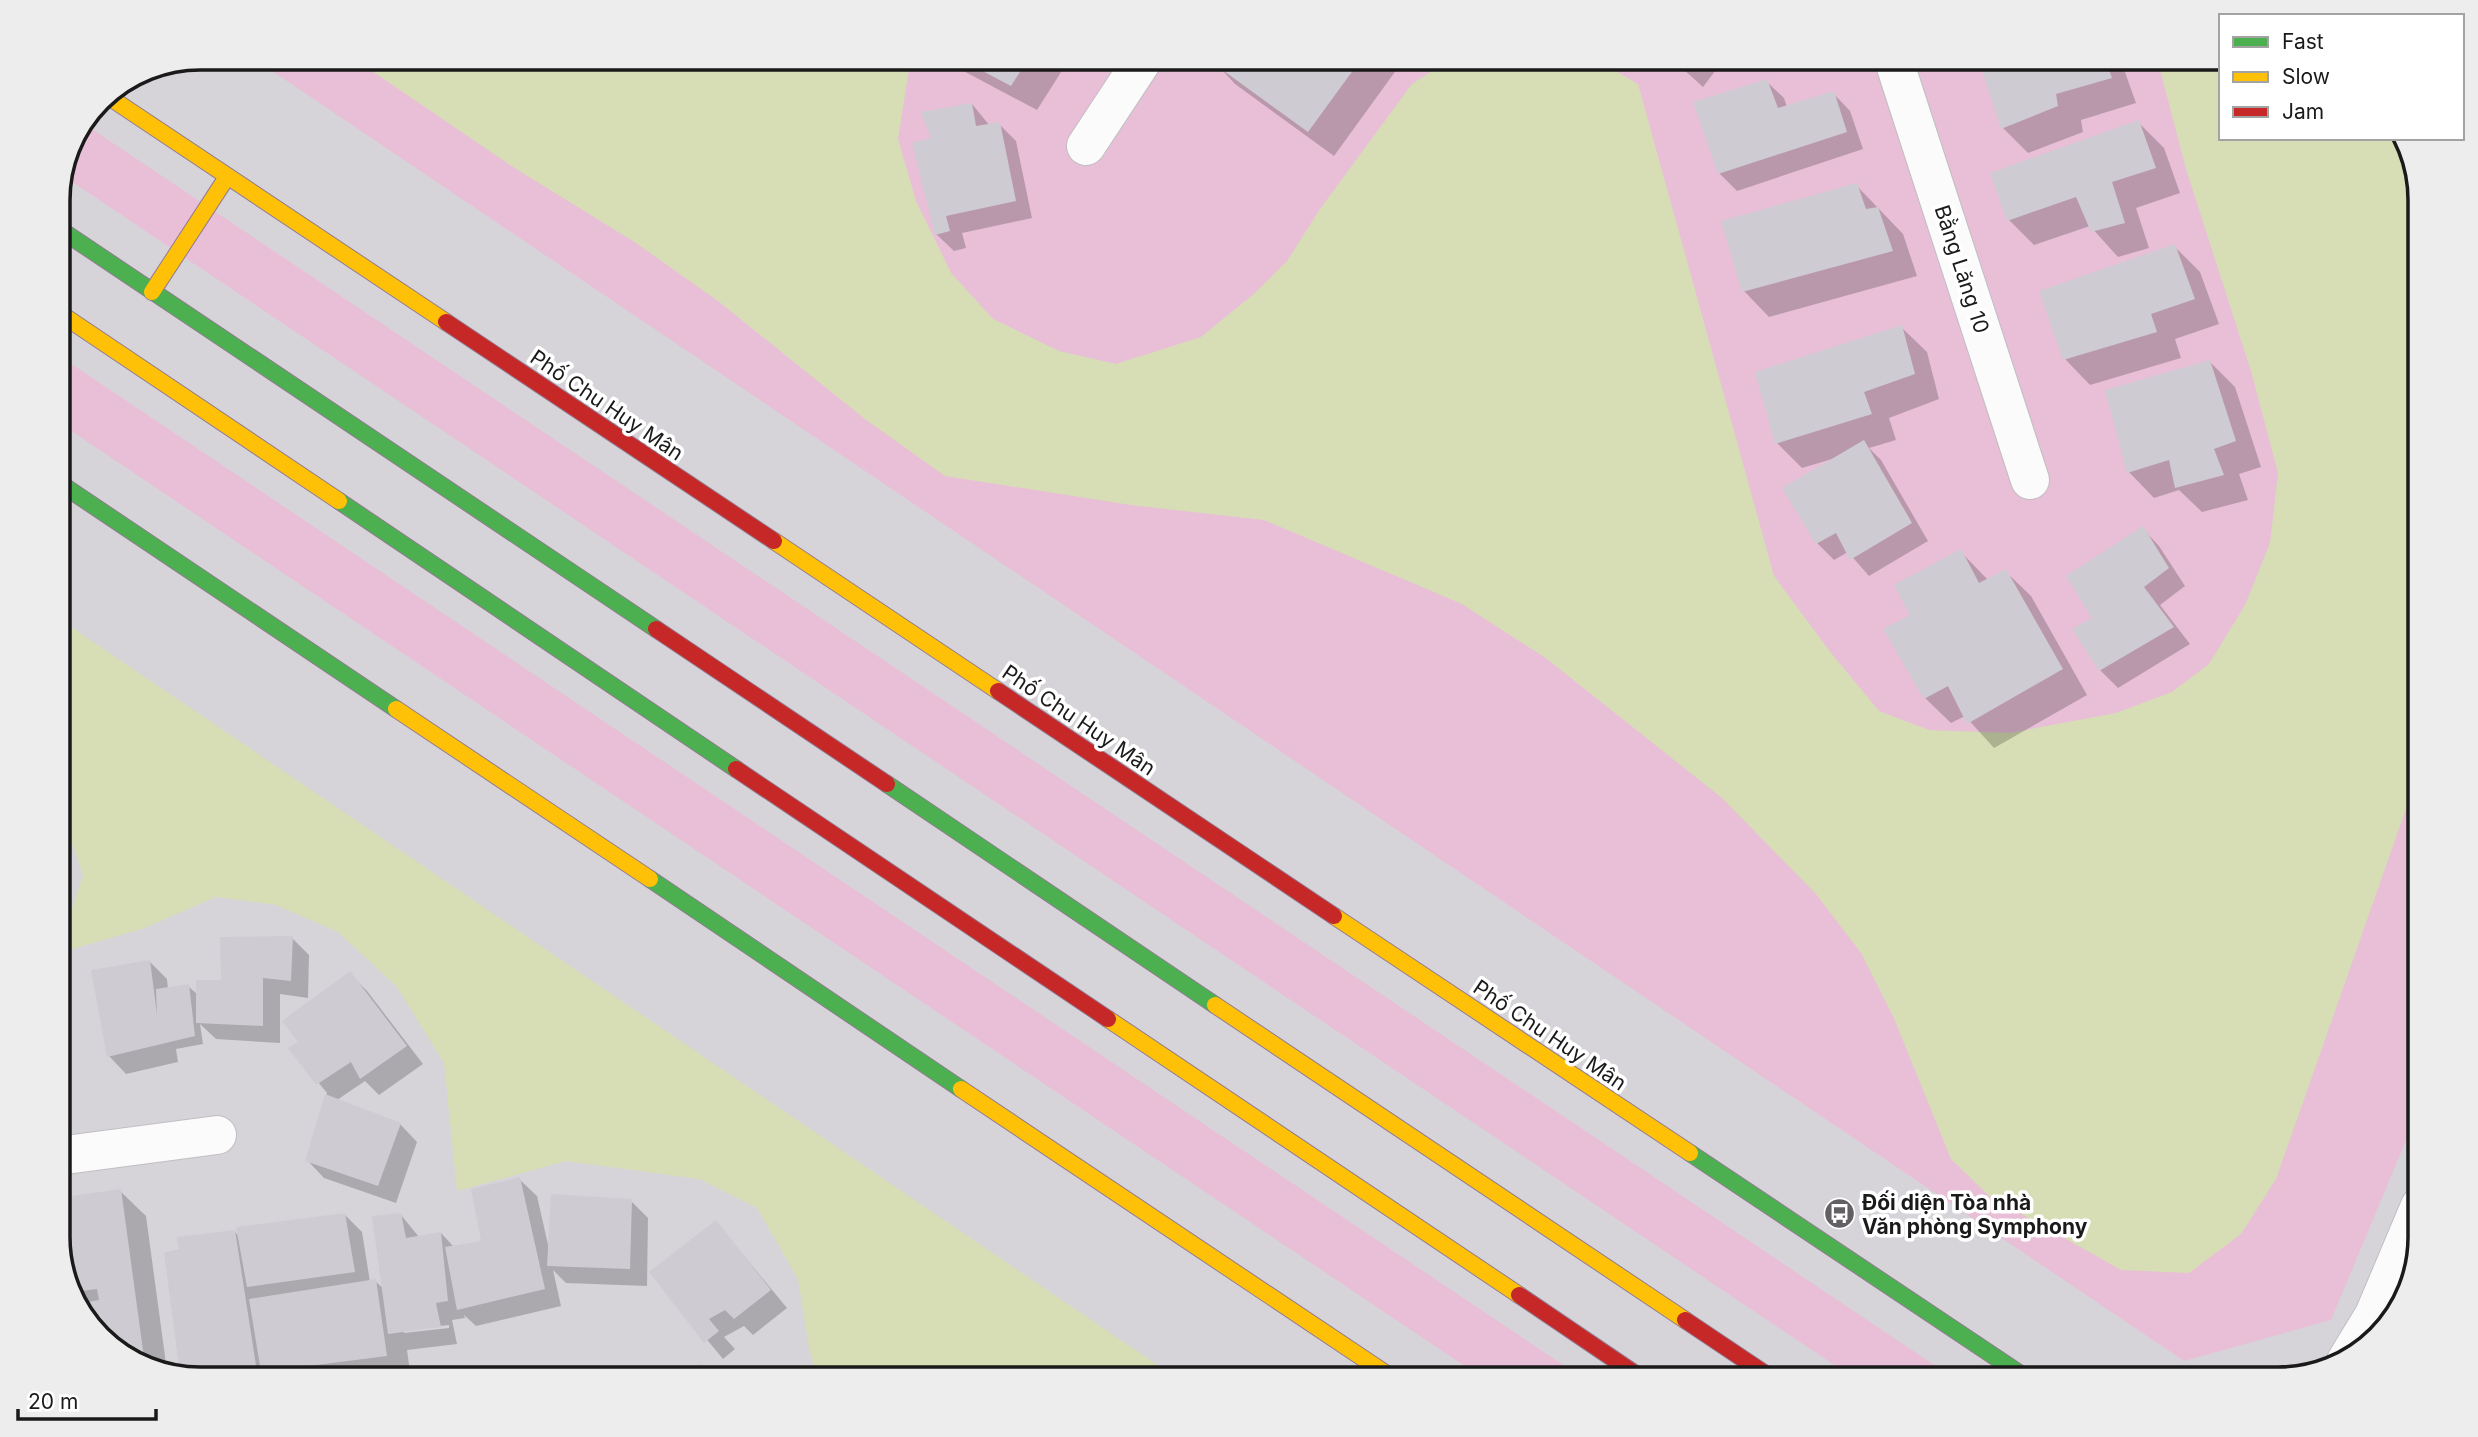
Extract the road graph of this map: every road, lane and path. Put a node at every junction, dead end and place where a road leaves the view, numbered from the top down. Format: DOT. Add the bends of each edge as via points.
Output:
graph roads {
  1 [pos="1136,70"];
  2 [pos="1897,70"];
  3 [pos="115,101"];
  4 [pos="1086,146"];
  5 [pos="227,177"];
  6 [pos="70,236"];
  7 [pos="152,292"];
  8 [pos="70,320"];
  9 [pos="2030,480"];
  10 [pos="70,490"];
  11 [pos="217,1135"];
  12 [pos="70,1154"];
  13 [pos="2408,1234"];
  14 [pos="2362,1336"];
  15 [pos="1376,1367"];
  16 [pos="1625,1367"];
  17 [pos="1755,1367"];
  18 [pos="2010,1367"];
  1 -- 4 [label="street"];
  2 -- 9 [label="street, Bằng Lăng 10"];
  3 -- 5 [label="main road, Phố Chu Huy Mân"];
  5 -- 7 [label="main road"];
  5 -- 18 [label="main road, Phố Chu Huy Mân"];
  6 -- 7 [label="main road"];
  7 -- 17 [label="main road"];
  8 -- 16 [label="main road"];
  10 -- 15 [label="main road"];
  11 -- 12 [label="street"];
  13 -- 14 [label="street"];
}
